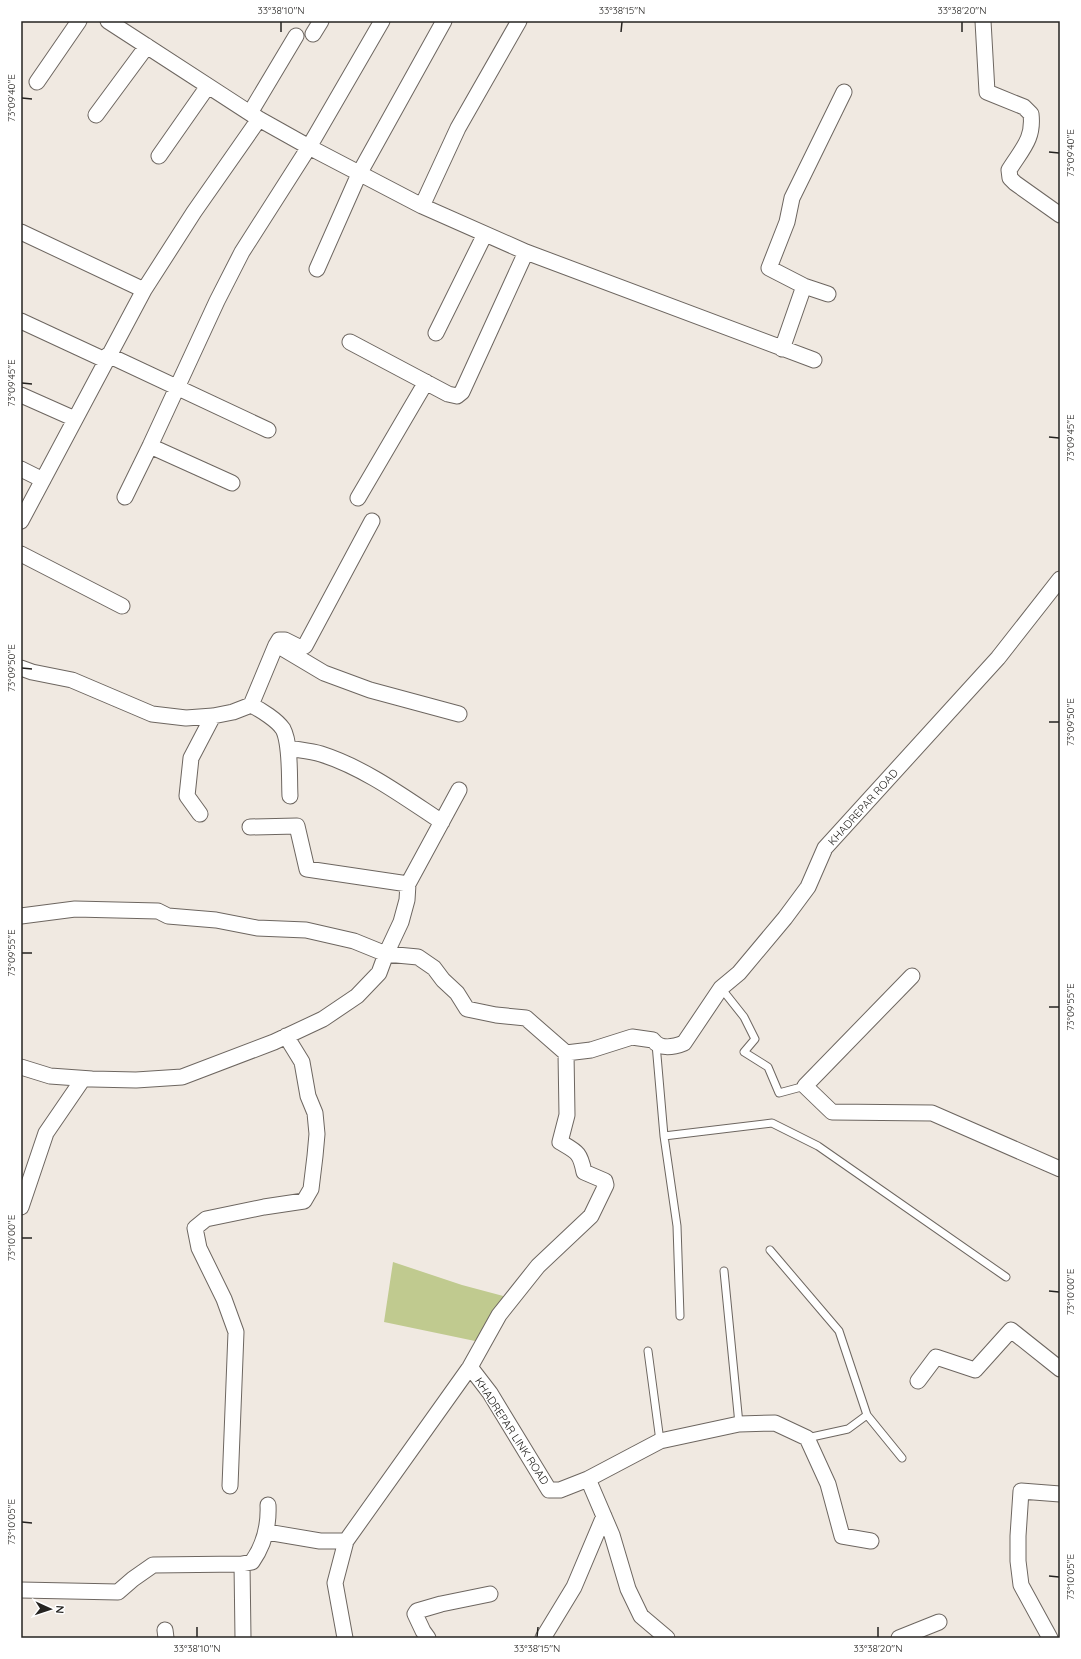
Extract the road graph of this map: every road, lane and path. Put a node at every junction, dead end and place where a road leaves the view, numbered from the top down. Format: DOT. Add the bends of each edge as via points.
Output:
graph roads {
  1 [pos="79,21"];
  2 [pos="108,21"];
  3 [pos="321,21"];
  4 [pos="382,21"];
  5 [pos="444,21"];
  6 [pos="519,21"];
  7 [pos="983,21"];
  8 [pos="313,34"];
  9 [pos="296,36"];
  10 [pos="147,46"];
  11 [pos="37,82"];
  12 [pos="208,86"];
  13 [pos="844,92"];
  14 [pos="96,115"];
  15 [pos="255,116"];
  16 [pos="309,147"];
  17 [pos="159,156"];
  18 [pos="359,174"];
  19 [pos="422,206"];
  20 [pos="1060,215"];
  21 [pos="21,232"];
  22 [pos="485,234"];
  23 [pos="526,252"];
  24 [pos="316,269"];
  25 [pos="804,286"];
  26 [pos="144,290"];
  27 [pos="828,294"];
  28 [pos="21,321"];
  29 [pos="436,332"];
  30 [pos="350,342"];
  31 [pos="782,349"];
  32 [pos="107,357"];
  33 [pos="814,360"];
  34 [pos="426,382"];
  35 [pos="178,387"];
  36 [pos="21,395"];
  37 [pos="74,419"];
  38 [pos="268,430"];
  39 [pos="150,446"];
  40 [pos="21,469"];
  41 [pos="43,480"];
  42 [pos="232,483"];
  43 [pos="125,497"];
  44 [pos="358,498"];
  45 [pos="21,521"];
  46 [pos="372,521"];
  47 [pos="21,554"];
  48 [pos="1060,579"];
  49 [pos="122,606"];
  50 [pos="276,645"];
  51 [pos="21,668"];
  52 [pos="251,705"];
  53 [pos="459,714"];
  54 [pos="213,716"];
  55 [pos="288,748"];
  56 [pos="459,790"];
  57 [pos="290,796"];
  58 [pos="200,814"];
  59 [pos="442,822"];
  60 [pos="250,827"];
  61 [pos="408,884"];
  62 [pos="21,916"];
  63 [pos="386,954"];
  64 [pos="912,976"];
  65 [pos="721,988"];
  66 [pos="286,1036"];
  67 [pos="656,1044"];
  68 [pos="566,1053"];
  69 [pos="21,1068"];
  70 [pos="83,1079"];
  71 [pos="805,1086"];
  72 [pos="664,1136"];
  73 [pos="1060,1169"];
  74 [pos="21,1207"];
  75 [pos="770,1250"];
  76 [pos="724,1271"];
  77 [pos="1006,1277"];
  78 [pos="680,1316"];
  79 [pos="648,1351"];
  80 [pos="470,1368"];
  81 [pos="1060,1369"];
  82 [pos="918,1381"];
  83 [pos="867,1414"];
  84 [pos="739,1424"];
  85 [pos="807,1438"];
  86 [pos="660,1441"];
  87 [pos="902,1458"];
  88 [pos="588,1480"];
  89 [pos="230,1486"];
  90 [pos="1060,1494"];
  91 [pos="268,1505"];
  92 [pos="604,1516"];
  93 [pos="266,1532"];
  94 [pos="346,1541"];
  95 [pos="872,1541"];
  96 [pos="242,1564"];
  97 [pos="21,1590"];
  98 [pos="490,1594"];
  99 [pos="939,1622"];
  100 [pos="243,1638"];
  101 [pos="345,1638"];
  102 [pos="428,1638"];
  103 [pos="543,1638"];
  104 [pos="667,1638"];
  105 [pos="899,1638"];
  106 [pos="1050,1638"];
  1 -- 11 [label="street"];
  2 -- 10 [label="street"];
  3 -- 8 [label="street"];
  4 -- 16 [label="street"];
  5 -- 18 [label="street"];
  6 -- 19 [label="street" via="458,128"];
  7 -- 20 [label="street" via="987,92 1024,107 1031,114 1029,140 1009,170 1010,178"];
  9 -- 15 [label="street"];
  10 -- 12 [label="street"];
  10 -- 14 [label="street"];
  12 -- 15 [label="street"];
  12 -- 17 [label="street"];
  13 -- 25 [label="street" via="792,198 787,222 769,268"];
  15 -- 16 [label="street"];
  15 -- 26 [label="street"];
  16 -- 18 [label="street"];
  16 -- 35 [label="street" via="242,252"];
  18 -- 19 [label="street"];
  18 -- 24 [label="street"];
  19 -- 22 [label="street"];
  21 -- 26 [label="street"];
  22 -- 23 [label="street"];
  22 -- 29 [label="street"];
  23 -- 31 [label="street"];
  23 -- 34 [label="street" via="462,392 457,396 448,394"];
  25 -- 27 [label="street"];
  25 -- 31 [label="street"];
  26 -- 32 [label="street"];
  28 -- 32 [label="street"];
  30 -- 34 [label="street"];
  31 -- 33 [label="street"];
  32 -- 35 [label="street"];
  32 -- 37 [label="street"];
  34 -- 44 [label="street"];
  35 -- 38 [label="street"];
  35 -- 39 [label="street"];
  36 -- 37 [label="street"];
  37 -- 41 [label="street"];
  39 -- 42 [label="street"];
  39 -- 43 [label="street"];
  40 -- 41 [label="street"];
  41 -- 45 [label="street"];
  46 -- 50 [label="street" via="305,646 301,648 285,640 279,640"];
  47 -- 49 [label="street"];
  48 -- 65 [label="street, KHADREPAR ROAD" via="998,658 825,848 808,887 786,918 739,973"];
  50 -- 52 [label="street"];
  50 -- 53 [label="street" via="324,673 364,688"];
  51 -- 54 [label="street" via="72,680 152,714 186,718"];
  52 -- 54 [label="street"];
  52 -- 55 [label="street" via="264,712 283,729"];
  54 -- 58 [label="street" via="191,758 187,796"];
  55 -- 57 [label="street"];
  55 -- 59 [label="street" via="321,754 360,770"];
  56 -- 59 [label="street"];
  59 -- 61 [label="street"];
  60 -- 61 [label="street" via="297,826 307,869"];
  61 -- 63 [label="street" via="401,922"];
  62 -- 63 [label="street" via="75,909 158,911 168,916 216,920 257,928 306,930 354,942"];
  63 -- 66 [label="street" via="379,973 357,996 323,1019"];
  63 -- 68 [label="street" via="418,957 434,968 457,993 467,1009 526,1018"];
  64 -- 71 [label="street"];
  65 -- 67 [label="street, KHADREPAR ROAD" via="684,1043 675,1047"];
  65 -- 71 [label="lane" via="744,1017 755,1039 744,1052 768,1067 779,1093"];
  66 -- 70 [label="street" via="182,1077 136,1080"];
  66 -- 89 [label="street" via="302,1062 308,1096 315,1113 317,1134 311,1189 304,1201 206,1219 195,1228 199,1248 224,1299 236,1332"];
  67 -- 68 [label="street, KHADREPAR ROAD" via="653,1040 632,1037 591,1050"];
  67 -- 72 [label="lane"];
  68 -- 80 [label="street" via="567,1115 560,1142 575,1150 581,1157 584,1172 606,1184 591,1216 538,1266 499,1315"];
  69 -- 70 [label="street" via="50,1076"];
  70 -- 74 [label="street" via="46,1133"];
  71 -- 73 [label="street" via="832,1112 932,1113"];
  72 -- 77 [label="lane" via="772,1122 818,1146"];
  72 -- 78 [label="lane" via="677,1226"];
  75 -- 83 [label="lane" via="839,1331"];
  76 -- 84 [label="lane"];
  79 -- 86 [label="lane"];
  80 -- 88 [label="street, KHADREPAR LINK ROAD" via="490,1392 549,1490 560,1490"];
  80 -- 94 [label="street"];
  81 -- 82 [label="street" via="1010,1330 975,1370 936,1357"];
  83 -- 85 [label="lane" via="848,1429"];
  83 -- 87 [label="lane"];
  84 -- 85 [label="street" via="775,1423"];
  84 -- 86 [label="street"];
  85 -- 95 [label="street" via="828,1484 842,1536"];
  86 -- 88 [label="street"];
  88 -- 92 [label="street"];
  90 -- 106 [label="street" via="1021,1491 1018,1561 1021,1585"];
  91 -- 93 [label="street"];
  92 -- 103 [label="street" via="574,1587"];
  92 -- 104 [label="street" via="628,1589 641,1616"];
  93 -- 94 [label="street" via="320,1541"];
  93 -- 96 [label="street" via="252,1562"];
  94 -- 101 [label="street" via="335,1583"];
  96 -- 97 [label="street" via="153,1565 118,1592"];
  96 -- 100 [label="street"];
  98 -- 102 [label="street" via="417,1611 415,1614"];
  99 -- 105 [label="street"];
}
